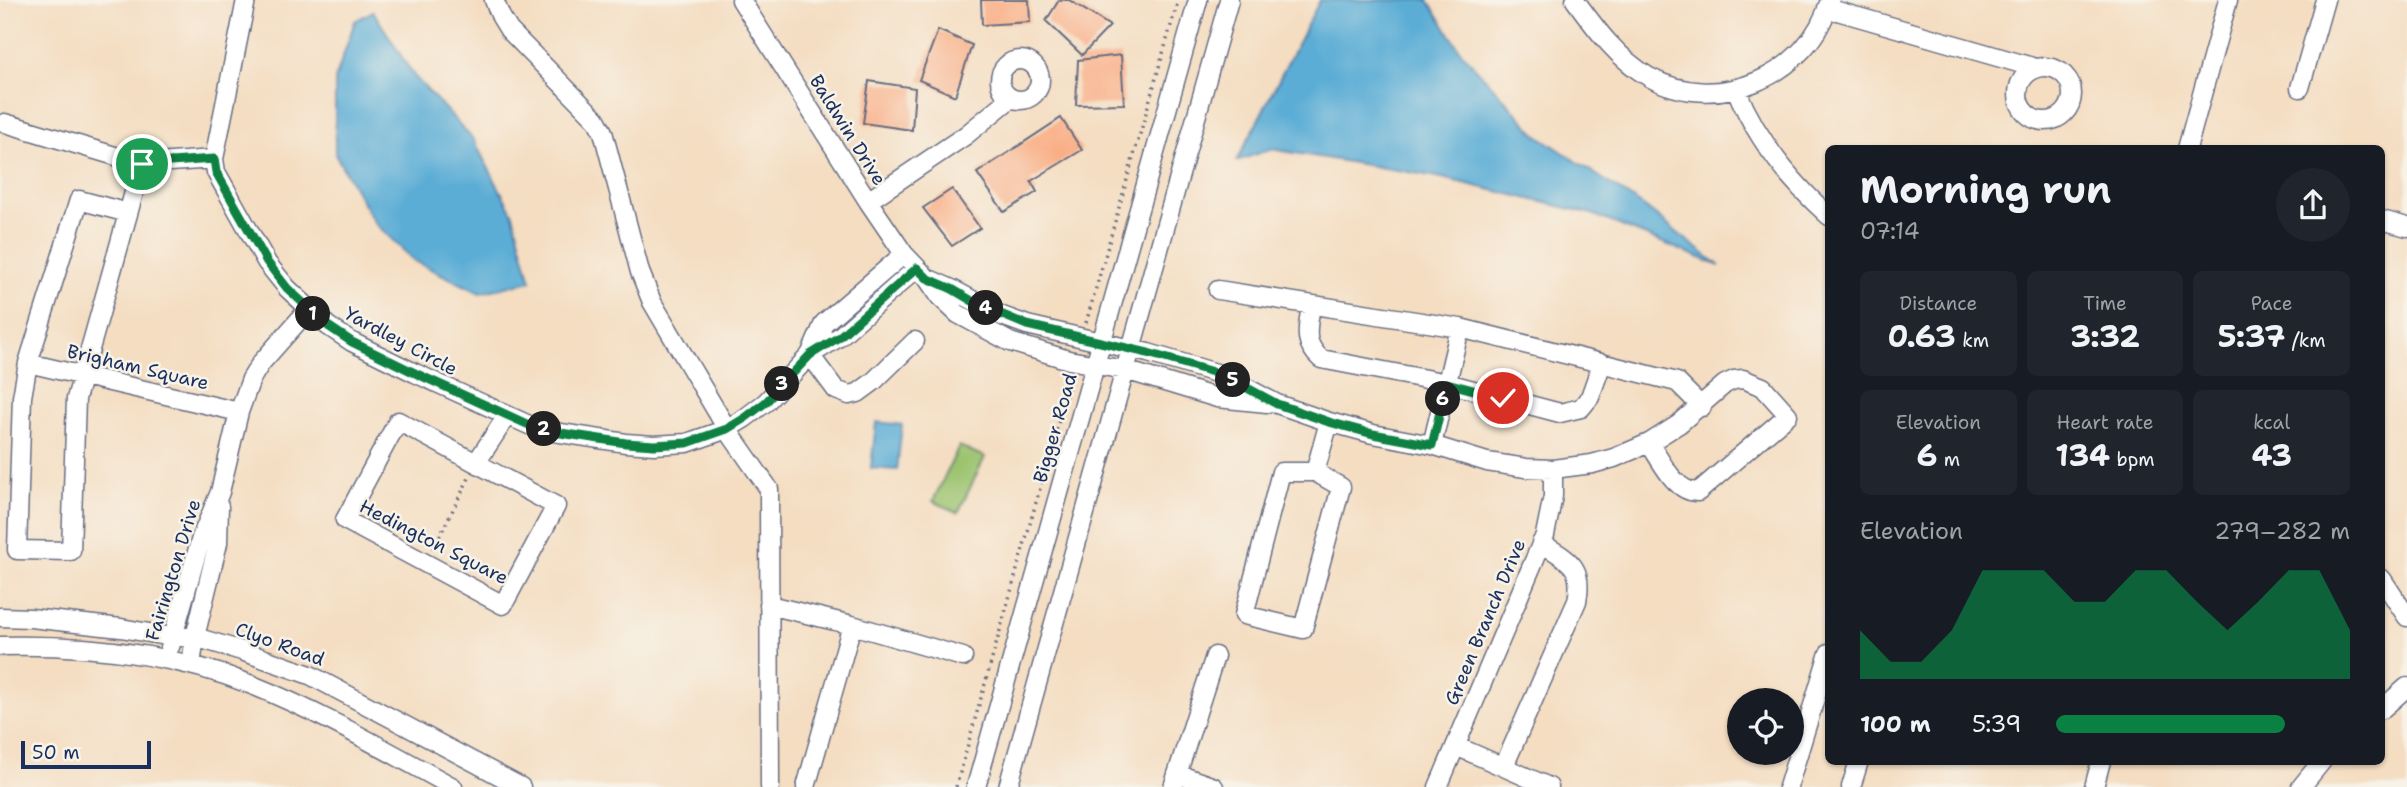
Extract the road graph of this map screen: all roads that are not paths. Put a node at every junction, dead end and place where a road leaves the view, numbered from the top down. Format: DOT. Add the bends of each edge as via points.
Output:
graph roads {
  1 [pos="246,0"];
  2 [pos="494,0"];
  3 [pos="764,0"];
  4 [pos="1198,0"];
  5 [pos="1229,0"];
  6 [pos="1576,0"];
  7 [pos="2228,0"];
  8 [pos="2325,0"];
  9 [pos="1828,4"];
  10 [pos="745,6"];
  11 [pos="2036,68"];
  12 [pos="2300,88"];
  13 [pos="1736,89"];
  14 [pos="1011,98"];
  15 [pos="5,123"];
  16 [pos="2188,145"];
  17 [pos="214,159"];
  18 [pos="142,164"];
  19 [pos="868,201"];
  20 [pos="1825,212"];
  21 [pos="128,213"];
  22 [pos="2385,221"];
  23 [pos="2407,227"];
  24 [pos="905,254"];
  25 [pos="922,273"];
  26 [pos="1217,290"];
  27 [pos="1311,305"];
  28 [pos="308,310"];
  29 [pos="1460,328"];
  30 [pos="915,341"];
  31 [pos="1101,343"];
  32 [pos="1131,349"];
  33 [pos="810,355"];
  34 [pos="28,363"];
  35 [pos="1602,363"];
  36 [pos="1095,364"];
  37 [pos="1125,370"];
  38 [pos="82,376"];
  39 [pos="1447,383"];
  40 [pos="1277,404"];
  41 [pos="1702,407"];
  42 [pos="239,412"];
  43 [pos="507,416"];
  44 [pos="1329,422"];
  45 [pos="727,429"];
  46 [pos="1649,443"];
  47 [pos="1432,445"];
  48 [pos="476,463"];
  49 [pos="1553,469"];
  50 [pos="1315,472"];
  51 [pos="219,492"];
  52 [pos="1541,543"];
  53 [pos="2385,584"];
  54 [pos="769,605"];
  55 [pos="0,617"];
  56 [pos="2407,617"];
  57 [pos="852,625"];
  58 [pos="172,637"];
  59 [pos="195,637"];
  60 [pos="0,646"];
  61 [pos="1215,656"];
  62 [pos="963,657"];
  63 [pos="167,661"];
  64 [pos="191,665"];
  65 [pos="1825,666"];
  66 [pos="2407,687"];
  67 [pos="2385,706"];
  68 [pos="1456,746"];
  69 [pos="1858,765"];
  70 [pos="2100,765"];
  71 [pos="2319,765"];
  72 [pos="1504,766"];
  73 [pos="1175,781"];
  74 [pos="453,787"];
  75 [pos="521,787"];
  76 [pos="770,787"];
  77 [pos="806,787"];
  78 [pos="976,787"];
  79 [pos="1007,787"];
  80 [pos="1214,787"];
  81 [pos="1438,787"];
  82 [pos="1549,787"];
  83 [pos="1788,787"];
  84 [pos="1851,787"];
  85 [pos="2094,787"];
  86 [pos="2301,787"];
  1 -- 17 [label="street"];
  2 -- 45 [label="street" via="509,30 596,119 652,302"];
  3 -- 10 [label="street"];
  4 -- 31 [label="street, Bigger Road"];
  5 -- 32 [label="street"];
  6 -- 13 [label="street" via="1616,52 1651,78 1690,91"];
  7 -- 16 [label="street"];
  8 -- 12 [label="street"];
  9 -- 11 [label="street"];
  9 -- 13 [label="street" via="1800,53 1761,80"];
  10 -- 19 [label="street, Baldwin Drive"];
  13 -- 20 [label="street" via="1747,116 1777,159"];
  14 -- 19 [label="street" via="966,135"];
  15 -- 18 [label="street"];
  17 -- 18 [label="street"];
  17 -- 28 [label="street, Yardley Circle" via="216,172 255,243"];
  18 -- 21 [label="street"];
  19 -- 24 [label="street, Baldwin Drive"];
  21 -- 34 [label="street" via="79,200"];
  21 -- 38 [label="street"];
  22 -- 23 [label="street"];
  24 -- 25 [label="street, Baldwin Drive"];
  24 -- 33 [label="street, Yardley Circle" via="824,323"];
  25 -- 31 [label="street, Baldwin Drive" via="1002,316"];
  25 -- 33 [label="street, Yardley Circle"];
  25 -- 36 [label="street, Baldwin Drive" via="958,314 983,328 1010,342"];
  26 -- 27 [label="street"];
  27 -- 29 [label="street"];
  27 -- 39 [label="street" via="1307,342 1321,359"];
  28 -- 42 [label="street, Fairington Drive" via="261,363"];
  28 -- 43 [label="street, Yardley Circle" via="352,342"];
  29 -- 35 [label="street"];
  29 -- 39 [label="street"];
  30 -- 33 [label="street" via="873,382 849,395 836,390"];
  31 -- 32 [label="street, Baldwin Drive"];
  31 -- 36 [label="street, Bigger Road"];
  32 -- 37 [label="street"];
  32 -- 40 [label="street, Baldwin Drive" via="1223,375"];
  33 -- 45 [label="street, Yardley Circle" via="766,402"];
  34 -- 38 [label="street, Brigham Square"];
  34 -- 38 [label="street" via="22,397 17,550 71,551 76,399"];
  35 -- 39 [label="street" via="1590,397 1581,408 1560,413"];
  35 -- 41 [label="street" via="1677,382"];
  36 -- 37 [label="street, Baldwin Drive"];
  36 -- 78 [label="street, Bigger Road"];
  37 -- 40 [label="street, Baldwin Drive" via="1217,398"];
  37 -- 79 [label="street"];
  38 -- 42 [label="street, Brigham Square"];
  39 -- 47 [label="street"];
  40 -- 44 [label="street"];
  41 -- 46 [label="street"];
  41 -- 46 [label="street" via="1725,384 1743,379 1754,382 1788,415 1698,492 1679,486"];
  42 -- 51 [label="street, Fairington Drive"];
  43 -- 45 [label="street, Yardley Circle" via="554,432 654,445 687,443"];
  43 -- 48 [label="street"];
  44 -- 47 [label="street"];
  44 -- 50 [label="street"];
  45 -- 54 [label="street" via="769,489"];
  46 -- 49 [label="street" via="1592,464"];
  47 -- 49 [label="street" via="1487,462"];
  48 -- 48 [label="street, Hedington Square" via="398,421 345,520 503,605 556,506"];
  49 -- 52 [label="street, Green Branch Drive" via="1550,514"];
  50 -- 50 [label="street" via="1341,487 1303,629 1244,615 1281,472"];
  51 -- 58 [label="street, Fairington Drive"];
  51 -- 59 [label="street, Fairington Drive" via="218,543"];
  52 -- 68 [label="street, Green Branch Drive"];
  52 -- 72 [label="street" via="1573,563 1580,588"];
  53 -- 56 [label="street"];
  54 -- 57 [label="street"];
  54 -- 76 [label="street"];
  55 -- 58 [label="street, Clyo Road"];
  57 -- 62 [label="street"];
  57 -- 77 [label="street"];
  58 -- 59 [label="street, Clyo Road"];
  58 -- 63 [label="street, Fairington Drive"];
  59 -- 64 [label="street, Fairington Drive"];
  59 -- 75 [label="street, Clyo Road" via="310,675"];
  60 -- 63 [label="street" via="121,651"];
  61 -- 73 [label="street"];
  63 -- 64 [label="street"];
  64 -- 74 [label="street" via="315,712"];
  65 -- 83 [label="street"];
  66 -- 67 [label="street"];
  68 -- 72 [label="street"];
  68 -- 81 [label="street, Green Branch Drive"];
  69 -- 84 [label="street"];
  70 -- 85 [label="street"];
  71 -- 86 [label="street"];
  72 -- 82 [label="street"];
  73 -- 80 [label="street"];
}
